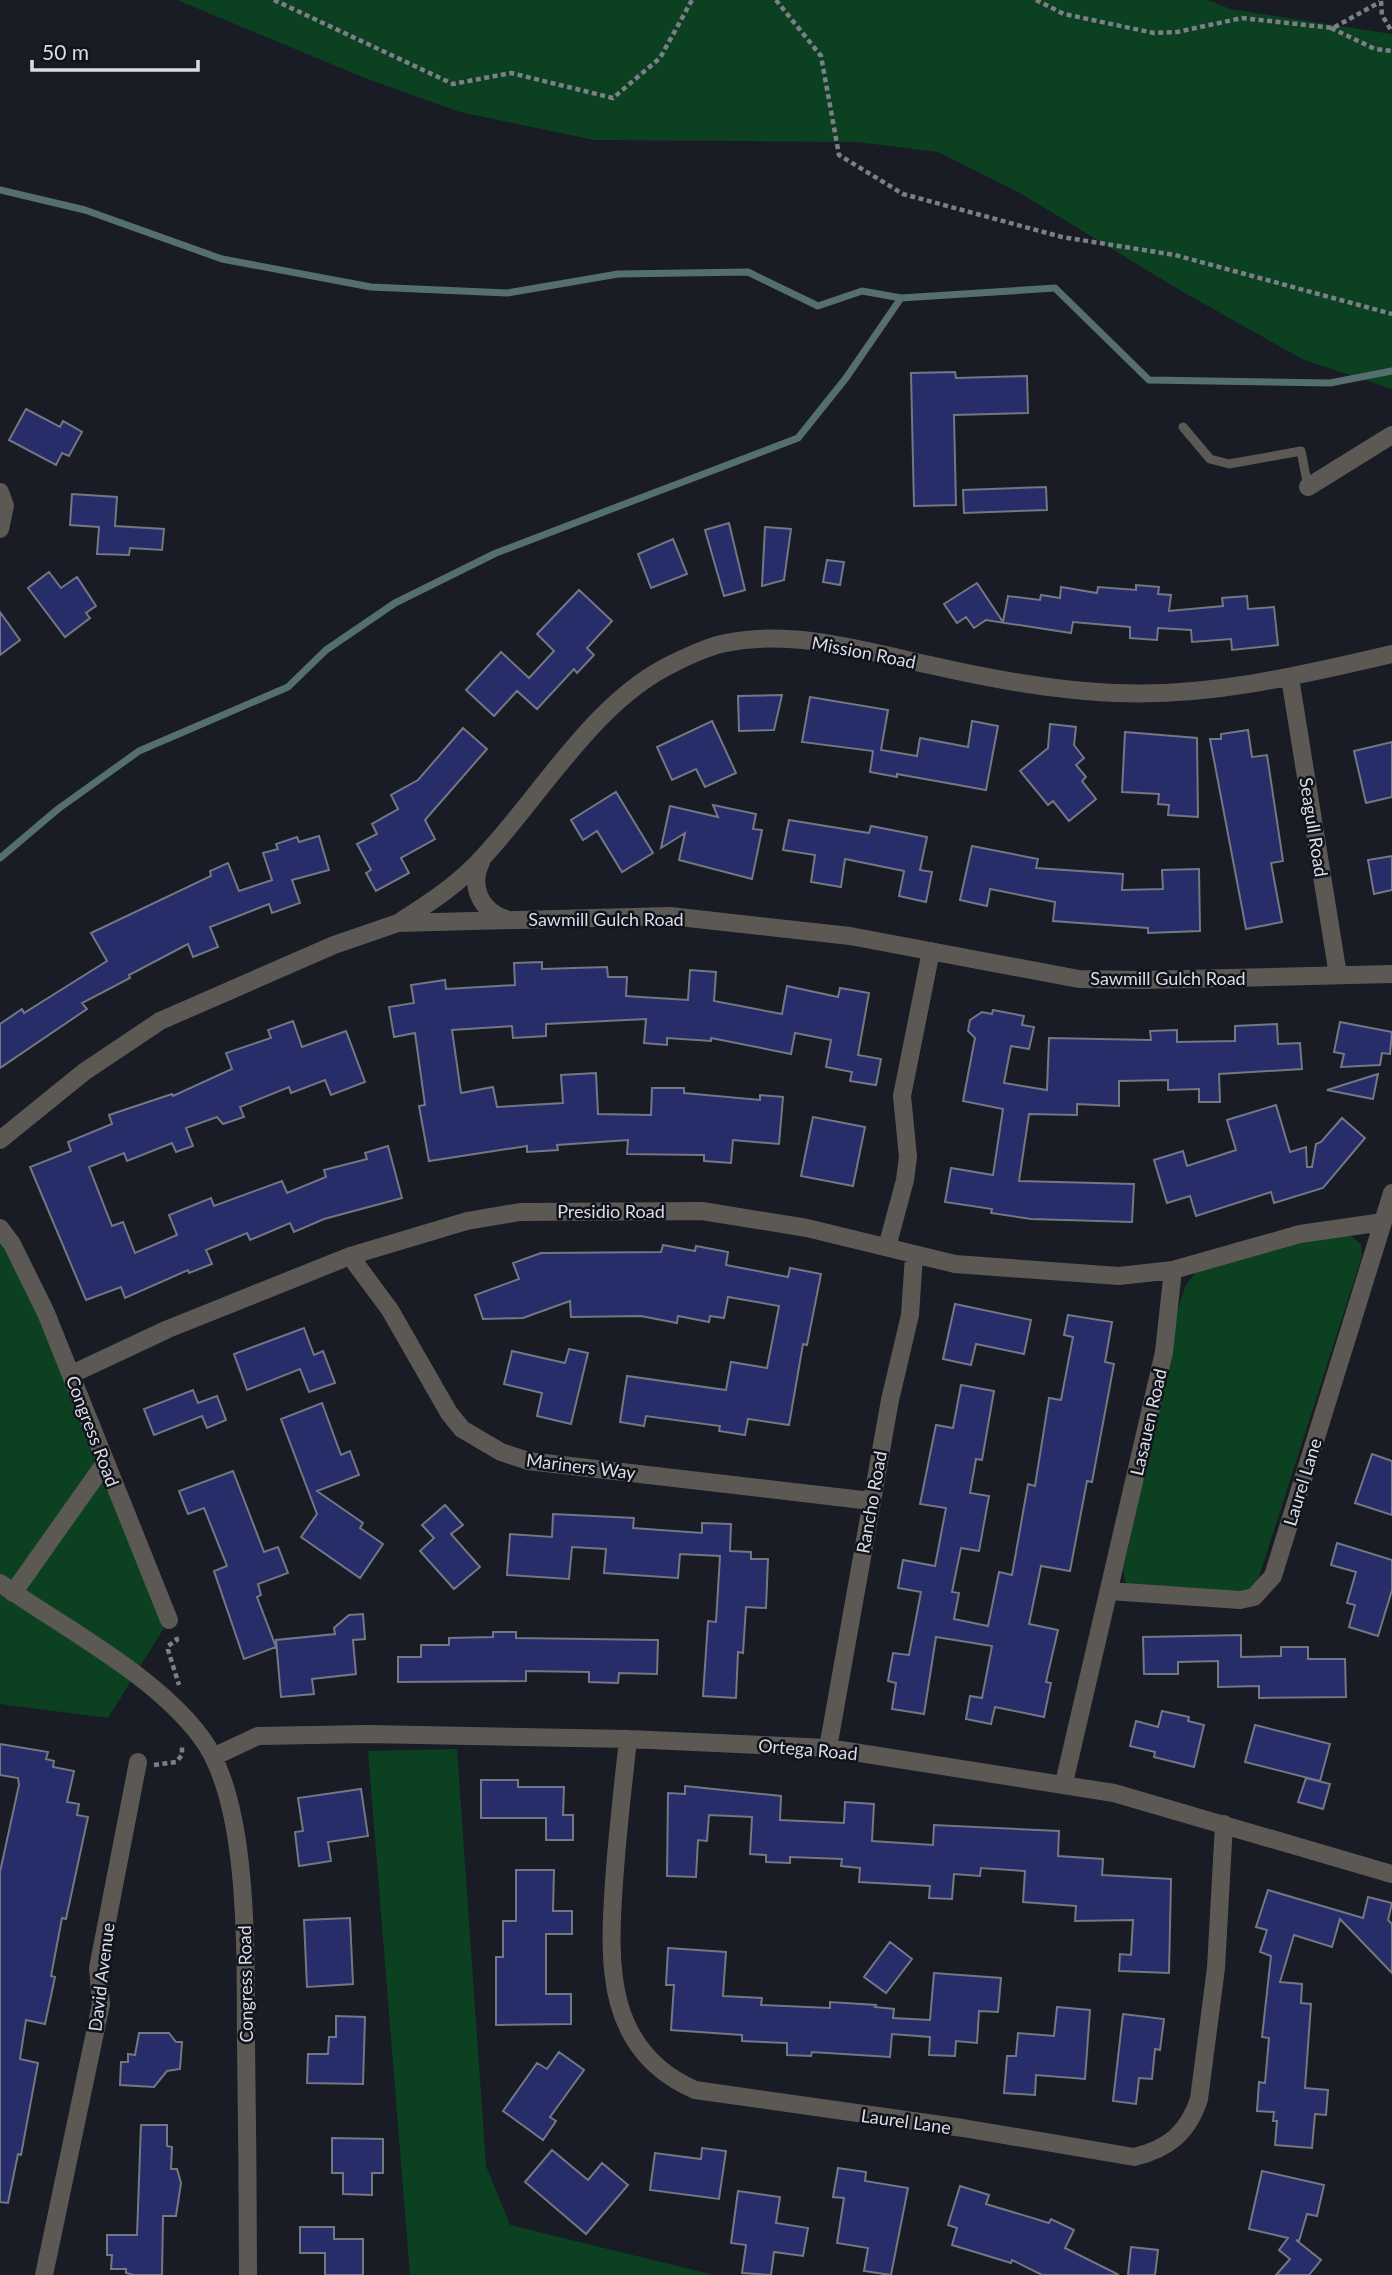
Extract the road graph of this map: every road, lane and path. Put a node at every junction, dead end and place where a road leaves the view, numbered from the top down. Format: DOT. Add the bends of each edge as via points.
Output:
graph roads {
  1 [pos="274,0"];
  2 [pos="692,0"];
  3 [pos="776,0"];
  4 [pos="1036,0"];
  5 [pos="1380,1"];
  6 [pos="1331,28"];
  7 [pos="1392,33"];
  8 [pos="1392,51"];
  9 [pos="1392,314"];
  10 [pos="1182,427"];
  11 [pos="1392,435"];
  12 [pos="1308,486"];
  13 [pos="0,492"];
  14 [pos="0,529"];
  15 [pos="1392,654"];
  16 [pos="1290,678"];
  17 [pos="485,856"];
  18 [pos="510,920"];
  19 [pos="398,923"];
  20 [pos="931,951"];
  21 [pos="1392,974"];
  22 [pos="1338,975"];
  23 [pos="0,1140"];
  24 [pos="1392,1193"];
  25 [pos="1383,1222"];
  26 [pos="0,1228"];
  27 [pos="887,1247"];
  28 [pos="350,1256"];
  29 [pos="914,1256"];
  30 [pos="1173,1270"];
  31 [pos="72,1374"];
  32 [pos="104,1464"];
  33 [pos="871,1501"];
  34 [pos="7,1588"];
  35 [pos="1109,1591"];
  36 [pos="169,1620"];
  37 [pos="181,1702"];
  38 [pos="628,1739"];
  39 [pos="181,1743"];
  40 [pos="828,1748"];
  41 [pos="213,1757"];
  42 [pos="138,1762"];
  43 [pos="1063,1783"];
  44 [pos="1224,1824"];
  45 [pos="1392,1874"];
  46 [pos="44,2275"];
  47 [pos="248,2275"];
  1 -- 2 [label="path" via="453,84 512,73 613,99 660,58"];
  3 -- 9 [label="path" via="821,56 839,155 904,194 1062,237 1175,255"];
  4 -- 6 [label="path" via="1064,14 1154,33 1242,18"];
  5 -- 6 [label="path"];
  5 -- 7 [label="path" via="1381,15"];
  6 -- 8 [label="path" via="1375,49"];
  10 -- 12 [label="lane" via="1210,459 1229,464 1301,451"];
  11 -- 12 [label="street"];
  13 -- 14 [label="street" via="5,506"];
  15 -- 16 [label="street, Mission Road"];
  16 -- 17 [label="street, Mission Road" via="1118,694 979,676 819,641 726,643 672,663 635,688 558,765"];
  16 -- 22 [label="street, Seagull Road"];
  17 -- 18 [label="street" via="477,871 479,895 491,913"];
  17 -- 19 [label="street, Mission Road" via="443,893"];
  18 -- 19 [label="street, Sawmill Gulch Road"];
  18 -- 20 [label="street, Sawmill Gulch Road" via="670,916 850,936"];
  19 -- 23 [label="street, Sawmill Gulch Road" via="334,945 160,1021 84,1072"];
  20 -- 22 [label="street, Sawmill Gulch Road" via="1079,979"];
  20 -- 27 [label="street" via="902,1096 908,1157 905,1180"];
  21 -- 22 [label="street, Sawmill Gulch Road"];
  24 -- 25 [label="street"];
  25 -- 30 [label="street" via="1300,1234"];
  25 -- 35 [label="street, Laurel Lane" via="1269,1582 1254,1597 1240,1600"];
  26 -- 31 [label="street, Congress Road" via="12,1244"];
  27 -- 28 [label="street, Presidio Road" via="735,1215 582,1210 520,1212 467,1221"];
  27 -- 29 [label="street, Presidio Road"];
  28 -- 31 [label="street, Presidio Road" via="168,1329"];
  28 -- 33 [label="street, Mariners Way" via="390,1310 449,1413 462,1429 501,1451 528,1461"];
  29 -- 30 [label="street, Presidio Road" via="1076,1274 1119,1276"];
  29 -- 33 [label="street, Rancho Road" via="910,1315"];
  30 -- 35 [label="street, Lasauen Road" via="1164,1352"];
  31 -- 32 [label="street, Congress Road"];
  32 -- 34 [label="street"];
  32 -- 36 [label="street, Congress Road"];
  33 -- 40 [label="street, Rancho Road"];
  34 -- 37 [label="street, Congress Road"];
  35 -- 43 [label="street, Lasauen Road"];
  36 -- 37 [label="path" via="177,1640 168,1650"];
  37 -- 41 [label="street, Congress Road"];
  38 -- 40 [label="street, Ortega Road"];
  38 -- 41 [label="street, Ortega Road" via="258,1736"];
  38 -- 44 [label="street, Laurel Lane" via="610,1935 613,1984 621,2015 652,2064 695,2090 1134,2157 1171,2143 1193,2118 1199,2099 1216,1968"];
  39 -- 42 [label="path" via="182,1755 176,1762 157,1766"];
  40 -- 43 [label="street, Ortega Road"];
  41 -- 47 [label="street, Congress Road" via="226,1791 245,1910"];
  42 -- 46 [label="street, David Avenue" via="98,1968 101,2004"];
  43 -- 44 [label="street, Ortega Road"];
  44 -- 45 [label="street, Ortega Road"];
}
